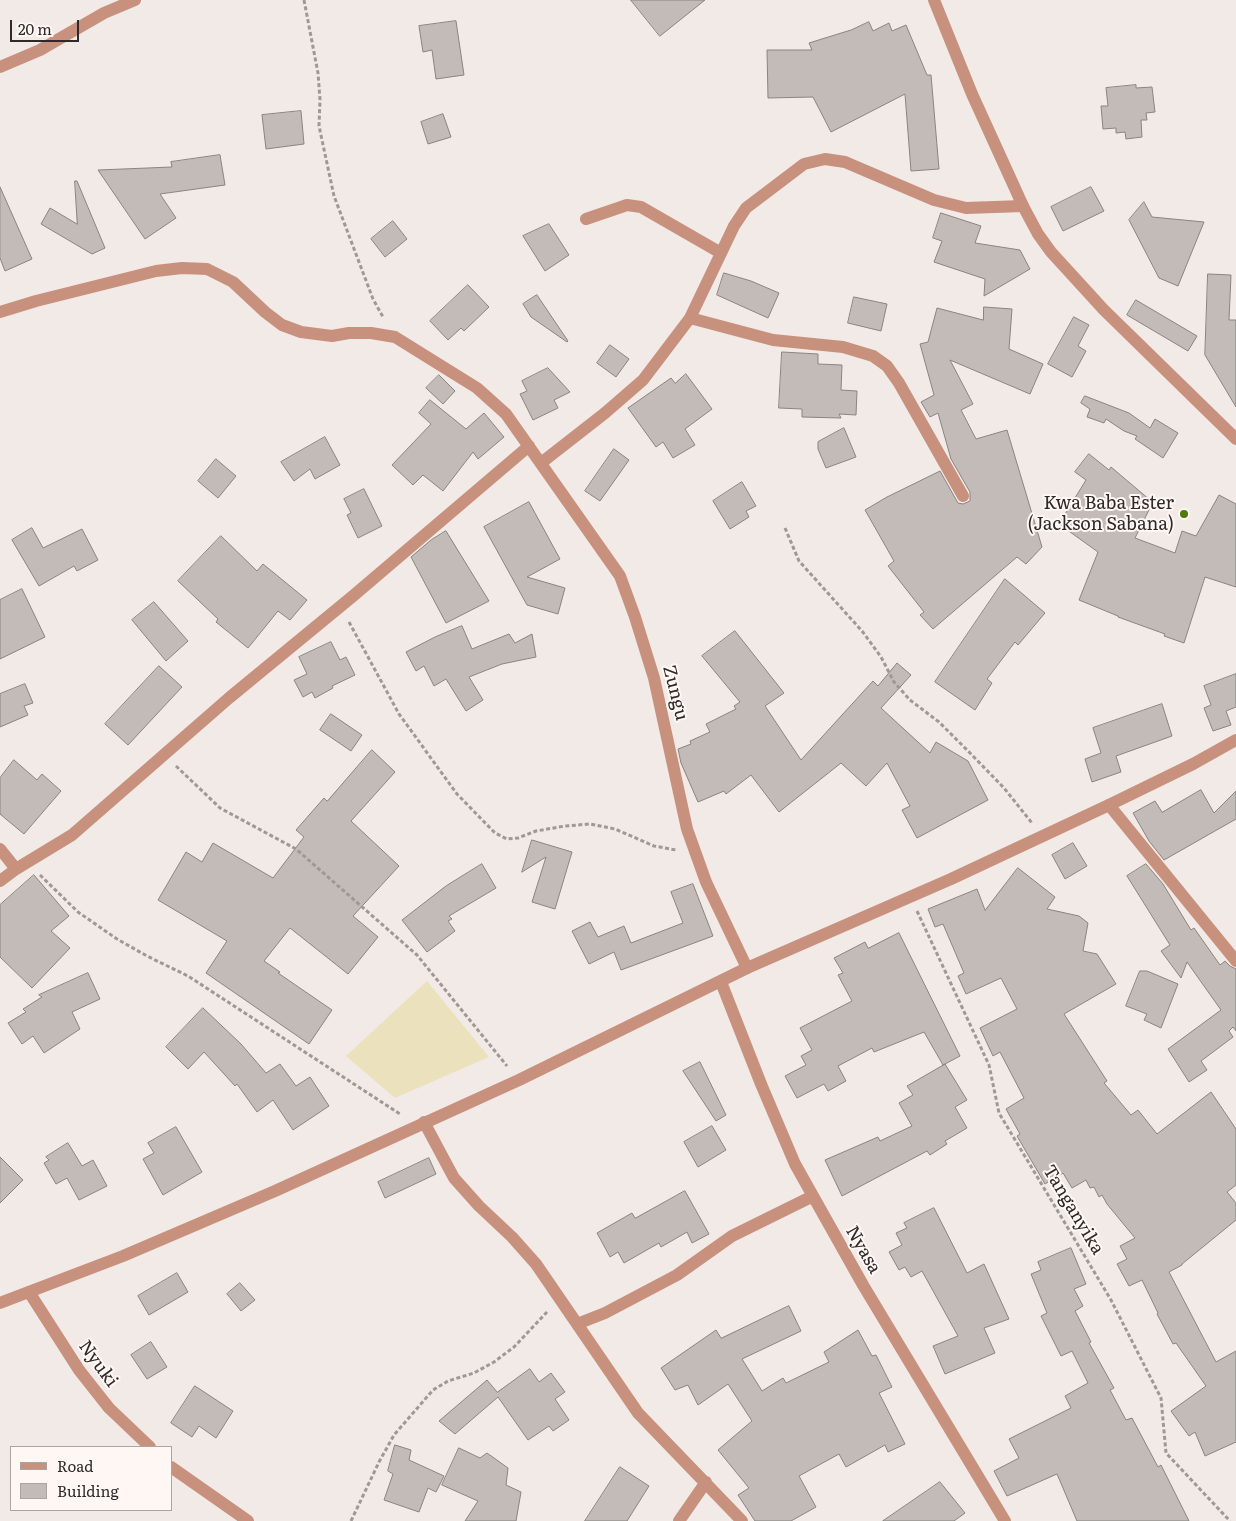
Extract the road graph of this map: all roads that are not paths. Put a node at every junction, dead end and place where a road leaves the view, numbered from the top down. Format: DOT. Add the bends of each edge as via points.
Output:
graph roads {
  1 [pos="135,0"];
  2 [pos="934,0"];
  3 [pos="0,67"];
  4 [pos="1023,206"];
  5 [pos="586,219"];
  6 [pos="722,253"];
  7 [pos="0,312"];
  8 [pos="690,318"];
  9 [pos="1236,439"];
  10 [pos="529,446"];
  11 [pos="541,463"];
  12 [pos="963,496"];
  13 [pos="1236,740"];
  14 [pos="1109,805"];
  15 [pos="0,849"];
  16 [pos="16,869"];
  17 [pos="0,881"];
  18 [pos="1236,962"];
  19 [pos="747,968"];
  20 [pos="721,982"];
  21 [pos="421,1124"];
  22 [pos="812,1196"];
  23 [pos="29,1292"];
  24 [pos="0,1303"];
  25 [pos="577,1324"];
  26 [pos="149,1446"];
  27 [pos="172,1468"];
  28 [pos="706,1482"];
  29 [pos="248,1521"];
  30 [pos="679,1521"];
  31 [pos="742,1521"];
  32 [pos="1004,1521"];
  1 -- 3 [label="street" via="104,13 40,50"];
  2 -- 4 [label="street"];
  4 -- 6 [label="street" via="966,208 934,200 845,162 825,158 804,164 746,208"];
  4 -- 9 [label="street" via="1051,252 1104,310"];
  5 -- 6 [label="street" via="627,205 641,207"];
  6 -- 8 [label="street"];
  7 -- 10 [label="street, Zungu" via="156,271 207,269 233,282 282,325 301,332 332,336 371,332 396,337 477,388 506,414"];
  8 -- 11 [label="street" via="643,380"];
  8 -- 12 [label="street" via="773,340 843,346 873,356 887,366 899,383"];
  10 -- 11 [label="street, Zungu"];
  10 -- 16 [label="street" via="229,698 72,836"];
  11 -- 19 [label="street, Zungu" via="620,576 654,678 687,829 706,882"];
  13 -- 14 [label="street"];
  14 -- 18 [label="street"];
  14 -- 19 [label="street" via="951,879"];
  15 -- 16 [label="street"];
  16 -- 17 [label="street"];
  19 -- 20 [label="street"];
  20 -- 21 [label="street"];
  20 -- 22 [label="street, Nyasa" via="794,1164"];
  21 -- 23 [label="street" via="123,1256"];
  21 -- 25 [label="street" via="454,1178 536,1264"];
  22 -- 25 [label="street" via="732,1236 677,1275"];
  22 -- 32 [label="street, Nyasa"];
  23 -- 24 [label="street"];
  23 -- 26 [label="street, Nyuki" via="79,1370 109,1408"];
  25 -- 28 [label="street" via="638,1413"];
  27 -- 29 [label="street"];
  28 -- 30 [label="street"];
  28 -- 31 [label="street"];
}
